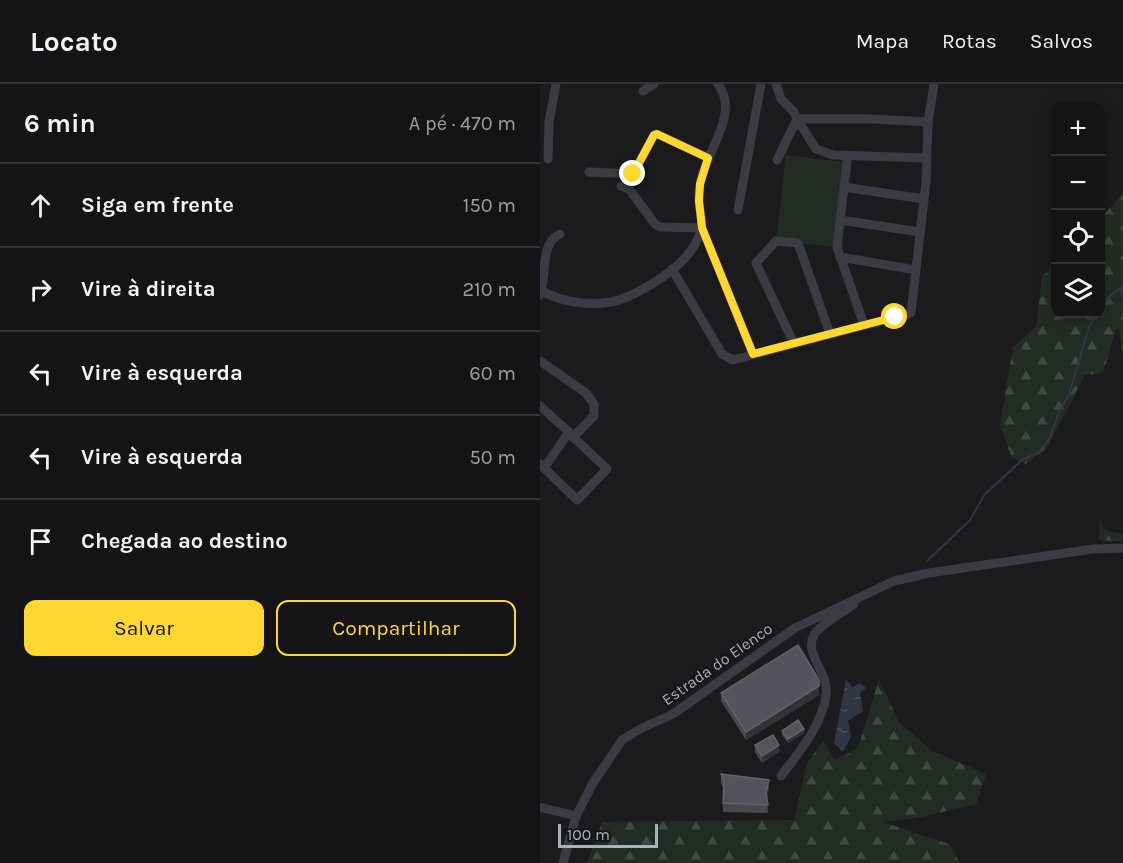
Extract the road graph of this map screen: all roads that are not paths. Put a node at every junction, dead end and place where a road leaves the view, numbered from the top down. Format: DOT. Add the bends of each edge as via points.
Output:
graph roads {
  1 [pos="556,84"];
  2 [pos="654,84"];
  3 [pos="718,84"];
  4 [pos="761,84"];
  5 [pos="776,84"];
  6 [pos="934,84"];
  7 [pos="643,91"];
  8 [pos="797,119"];
  9 [pos="927,122"];
  10 [pos="544,135"];
  11 [pos="847,156"];
  12 [pos="708,158"];
  13 [pos="548,159"];
  14 [pos="927,159"];
  15 [pos="777,160"];
  16 [pos="590,172"];
  17 [pos="621,186"];
  18 [pos="844,187"];
  19 [pos="924,199"];
  20 [pos="738,210"];
  21 [pos="840,220"];
  22 [pos="702,228"];
  23 [pos="920,232"];
  24 [pos="560,234"];
  25 [pos="840,256"];
  26 [pos="672,269"];
  27 [pos="916,270"];
  28 [pos="541,292"];
  29 [pos="864,326"];
  30 [pos="830,334"];
  31 [pos="794,344"];
  32 [pos="753,354"];
  33 [pos="540,361"];
  34 [pos="540,406"];
  35 [pos="571,435"];
  36 [pos="542,466"];
  37 [pos="1123,548"];
  38 [pos="878,587"];
  39 [pos="781,776"];
  40 [pos="540,807"];
  41 [pos="576,816"];
  42 [pos="563,863"];
  1 -- 10 [label="street"];
  2 -- 7 [label="street"];
  3 -- 12 [label="street" via="724,92 725,110"];
  4 -- 20 [label="street"];
  5 -- 8 [label="street" via="781,99"];
  6 -- 9 [label="street"];
  8 -- 9 [label="street"];
  8 -- 11 [label="street" via="816,148"];
  8 -- 15 [label="street"];
  9 -- 14 [label="street"];
  10 -- 13 [label="street"];
  11 -- 14 [label="street"];
  11 -- 18 [label="street"];
  12 -- 16 [label="street" via="657,134 633,174"];
  12 -- 22 [label="street" via="700,184"];
  14 -- 19 [label="street"];
  17 -- 22 [label="street" via="629,189 660,227"];
  18 -- 19 [label="street"];
  18 -- 21 [label="street"];
  19 -- 23 [label="street"];
  21 -- 23 [label="street"];
  21 -- 25 [label="street"];
  22 -- 26 [label="street" via="686,258"];
  22 -- 32 [label="street"];
  23 -- 27 [label="street"];
  24 -- 28 [label="street" via="546,243"];
  25 -- 27 [label="street"];
  25 -- 29 [label="street"];
  26 -- 28 [label="street" via="624,299 611,302 574,302"];
  26 -- 32 [label="street" via="722,354 733,360"];
  27 -- 29 [label="street" via="911,313"];
  29 -- 30 [label="street"];
  30 -- 31 [label="street"];
  30 -- 31 [label="street" via="798,243 776,241 756,263"];
  31 -- 32 [label="street"];
  33 -- 35 [label="street" via="586,393 594,404 594,416"];
  34 -- 35 [label="street"];
  35 -- 36 [label="street"];
  35 -- 36 [label="street" via="607,469 577,500"];
  37 -- 38 [label="street, Estrada do Elenco" via="929,573"];
  38 -- 39 [label="street, Estrada do Elenco" via="813,635 811,647 827,685 826,697 812,732"];
  38 -- 41 [label="street, Estrada do Elenco" via="795,628 673,714 629,735 615,749"];
  40 -- 41 [label="street"];
  41 -- 42 [label="street, Estrada do Elenco"];
}
